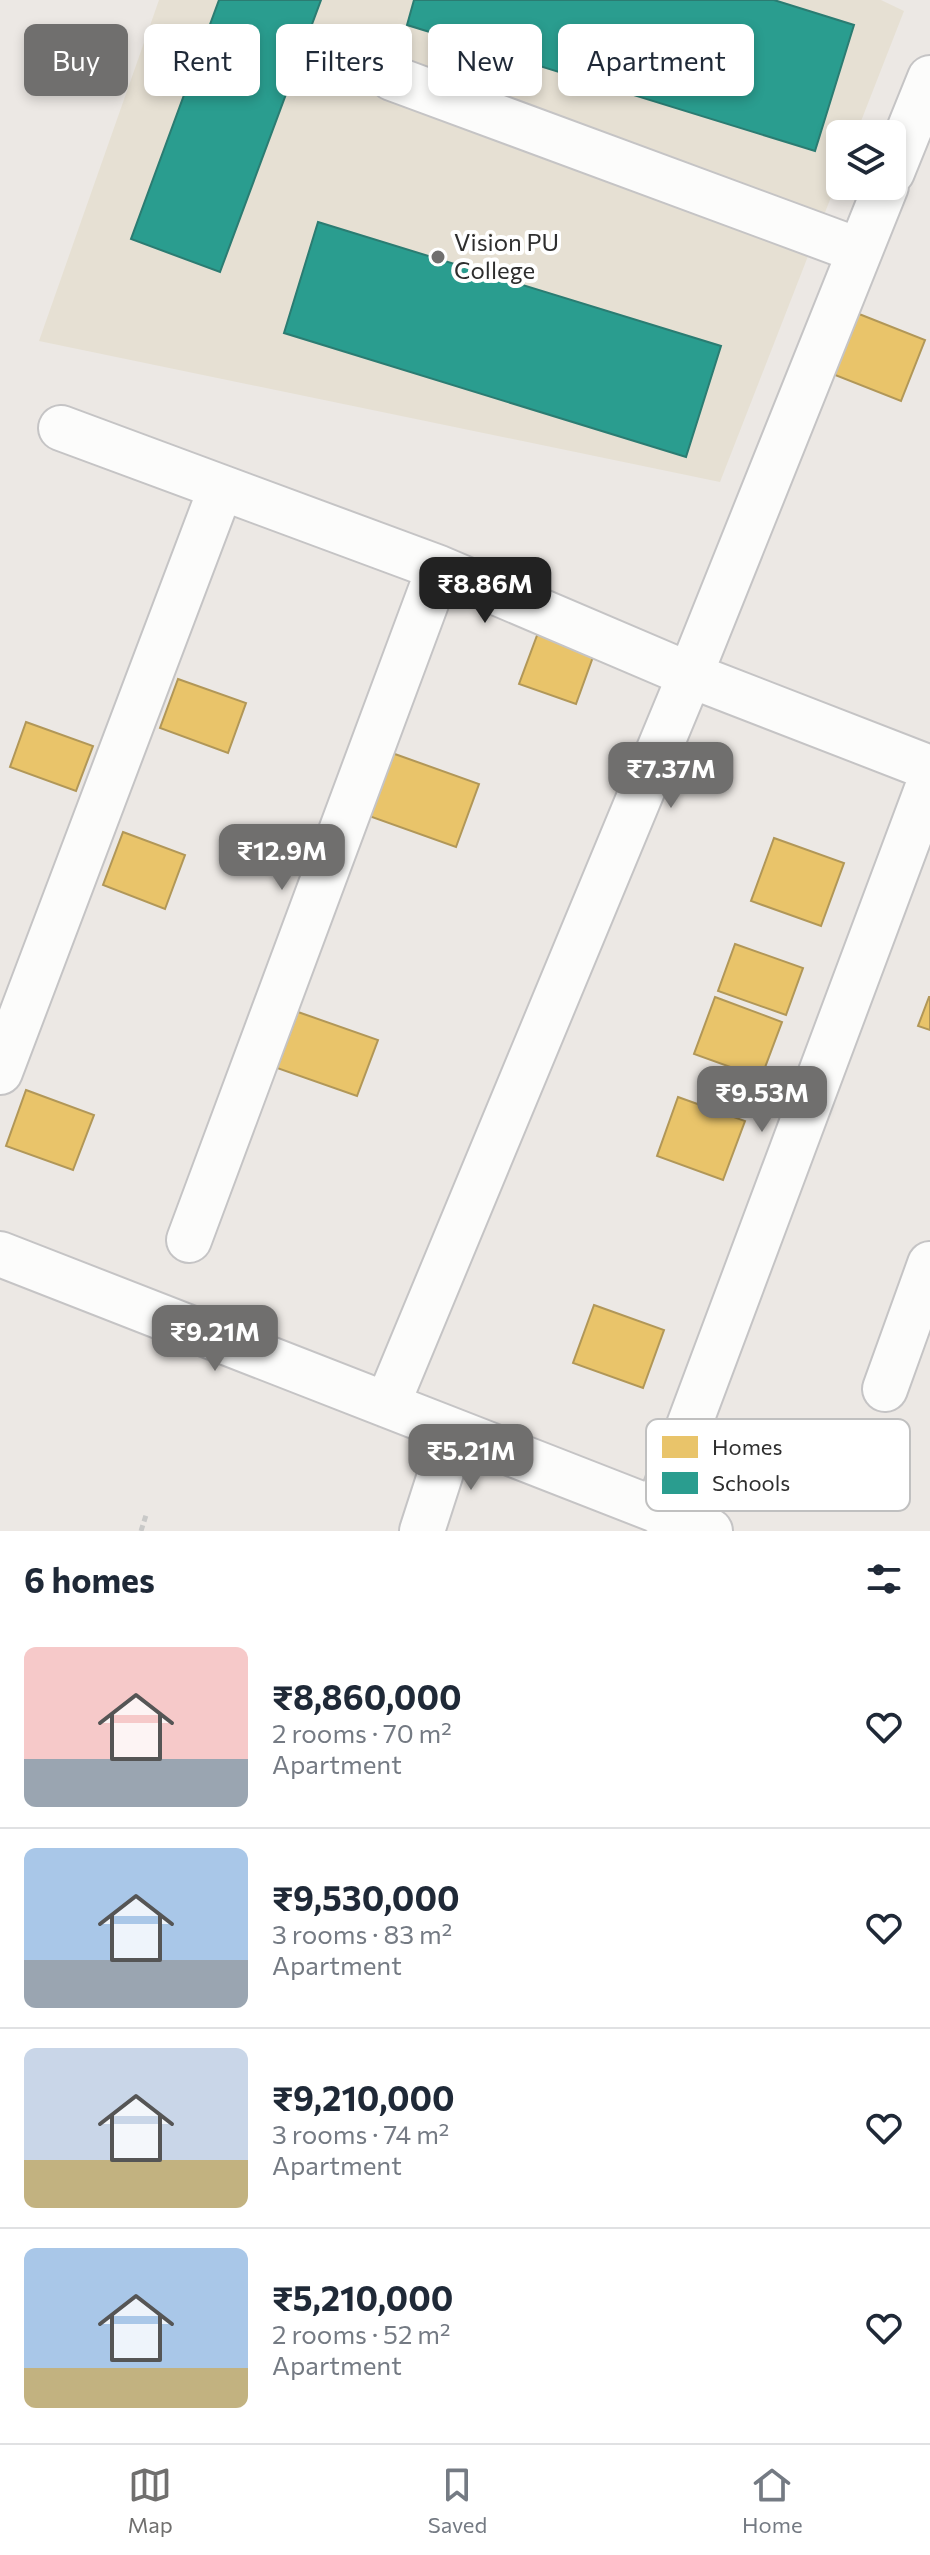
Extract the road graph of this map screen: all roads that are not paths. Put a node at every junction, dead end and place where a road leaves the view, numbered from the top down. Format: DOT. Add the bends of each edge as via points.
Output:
graph roads {
  1 [pos="930,78"];
  2 [pos="412,85"];
  3 [pos="906,137"];
  4 [pos="880,200"];
  5 [pos="860,251"];
  6 [pos="61,428"];
  7 [pos="221,488"];
  8 [pos="439,568"];
  9 [pos="690,675"];
  10 [pos="930,768"];
  11 [pos="930,781"];
  12 [pos="0,1072"];
  13 [pos="189,1240"];
  14 [pos="0,1254"];
  15 [pos="930,1264"];
  16 [pos="885,1389"];
  17 [pos="387,1405"];
  18 [pos="691,1419"];
  19 [pos="454,1432"];
  20 [pos="646,1507"];
  21 [pos="657,1511"];
  22 [pos="422,1531"];
  23 [pos="710,1531"];
  1 -- 3 [label="street"];
  2 -- 5 [label="street"];
  4 -- 5 [label="street"];
  5 -- 9 [label="street"];
  6 -- 7 [label="street"];
  7 -- 8 [label="street"];
  7 -- 12 [label="street"];
  8 -- 9 [label="street"];
  8 -- 13 [label="street"];
  9 -- 10 [label="street"];
  9 -- 17 [label="street"];
  11 -- 18 [label="street"];
  14 -- 17 [label="street"];
  15 -- 16 [label="street"];
  17 -- 19 [label="street"];
  19 -- 20 [label="street"];
  19 -- 22 [label="street"];
  21 -- 23 [label="street"];
}
